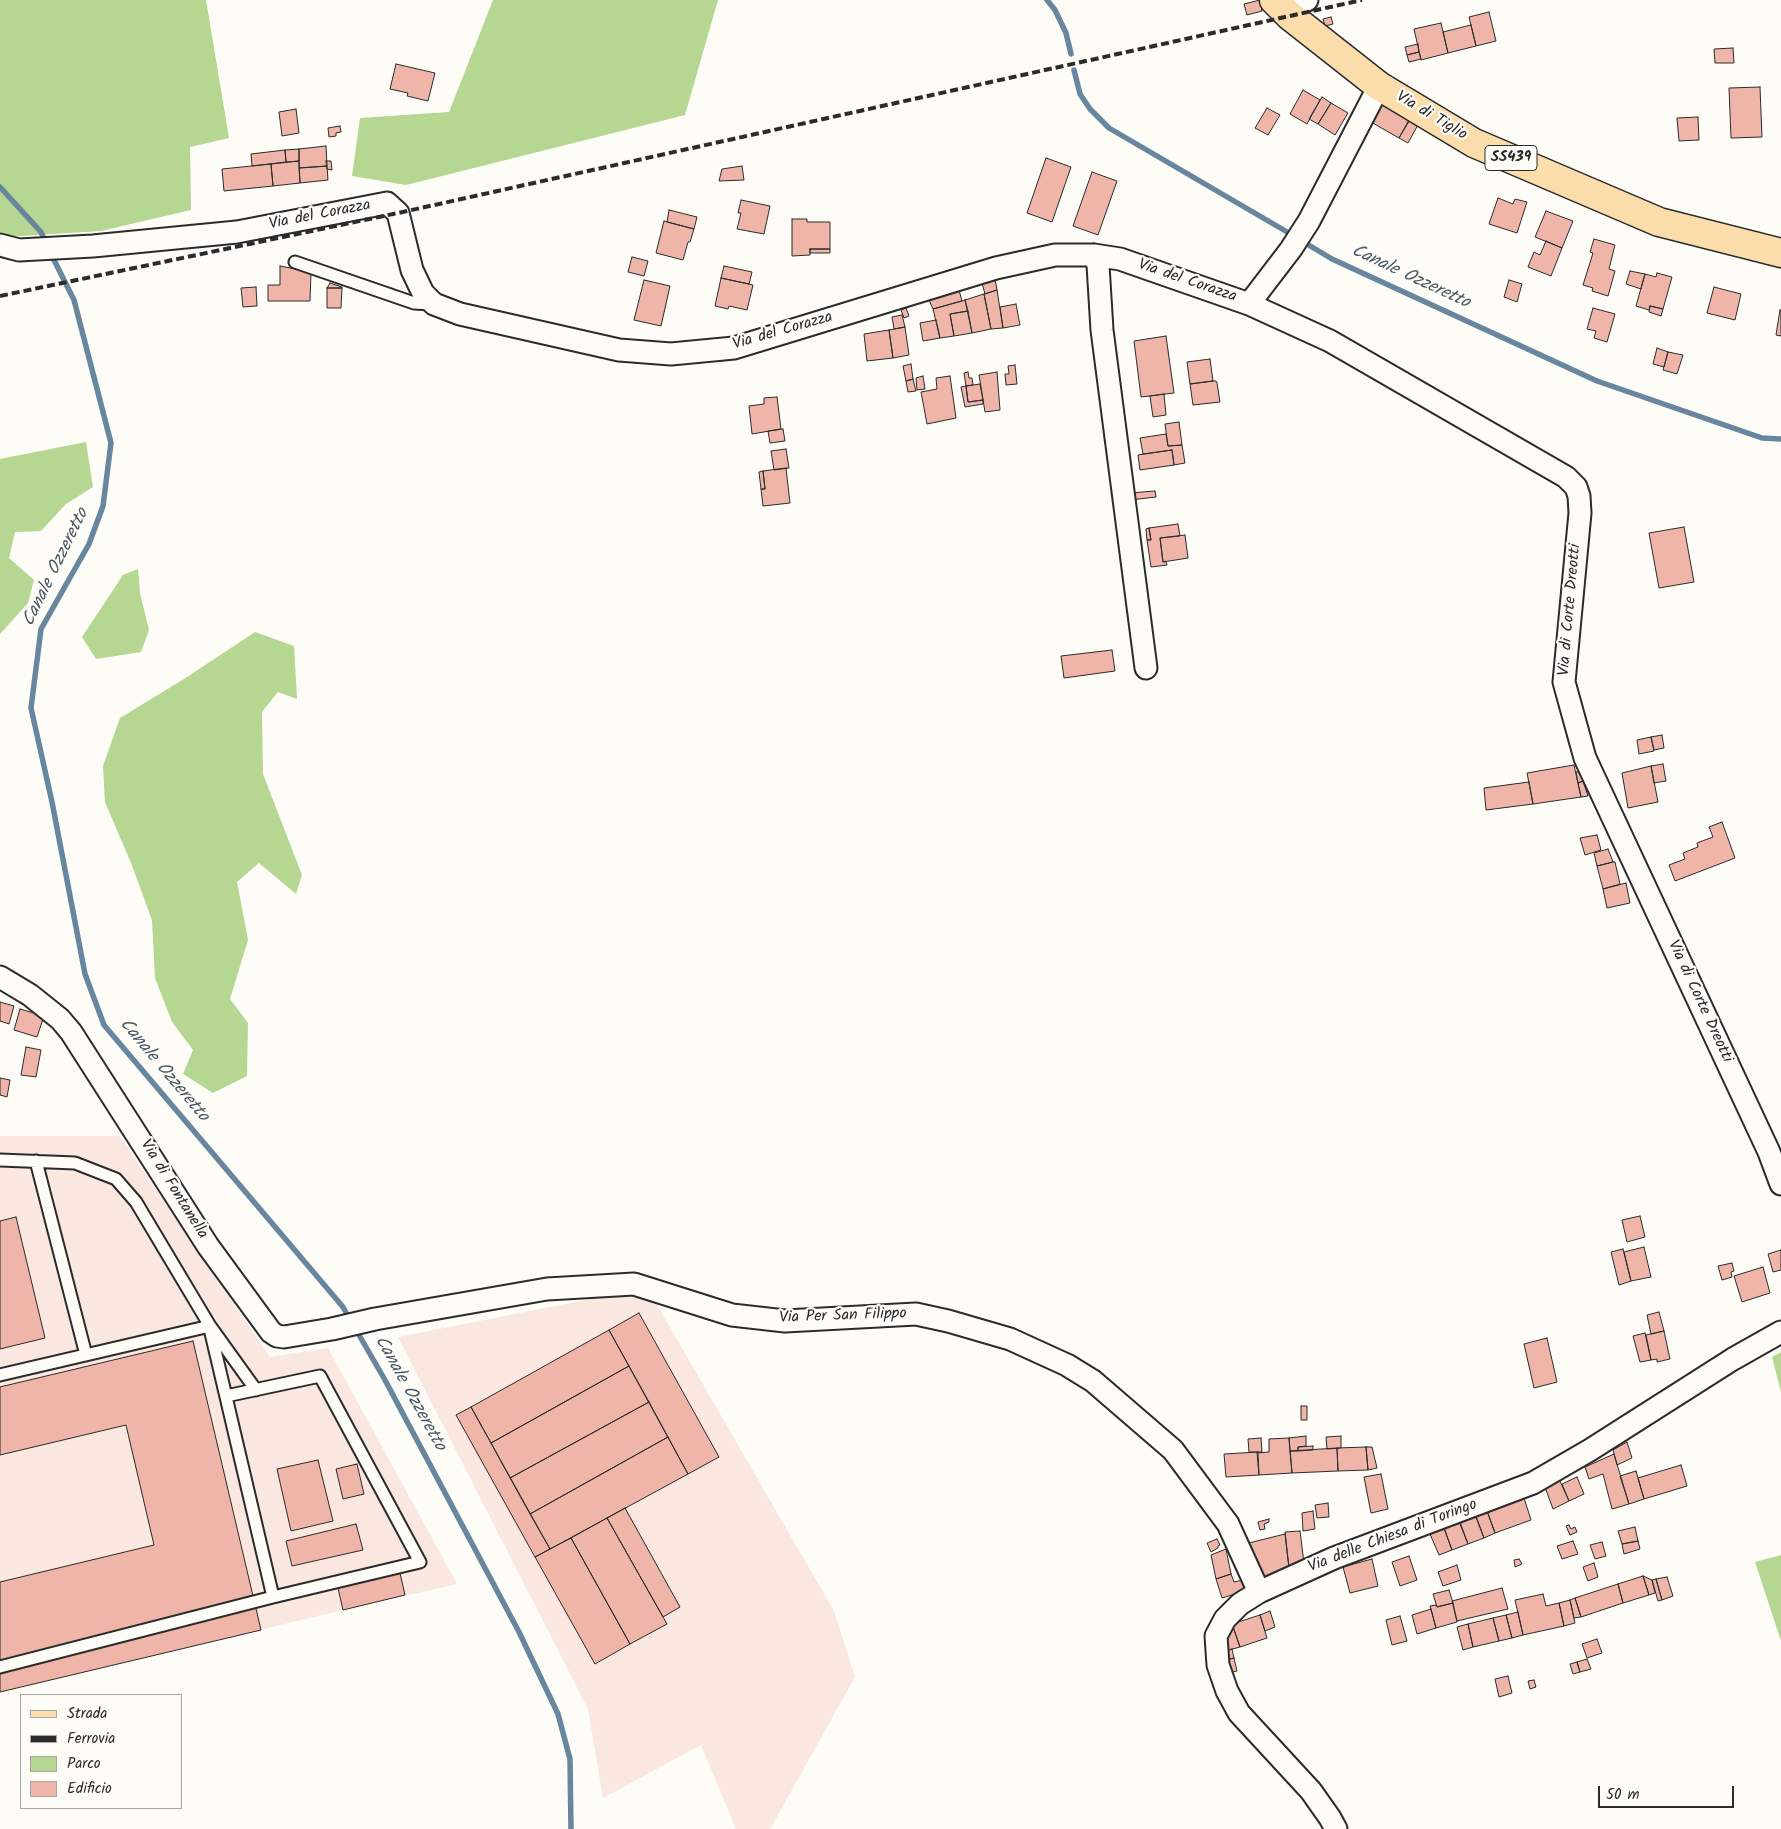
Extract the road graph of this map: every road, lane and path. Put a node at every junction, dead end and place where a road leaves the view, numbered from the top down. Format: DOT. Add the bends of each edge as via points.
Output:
graph roads {
  1 [pos="1287,3"];
  2 [pos="1379,86"];
  3 [pos="9,247"];
  4 [pos="1781,253"];
  5 [pos="1094,255"];
  6 [pos="295,262"];
  7 [pos="434,304"];
  8 [pos="1249,304"];
  9 [pos="1146,668"];
  10 [pos="0,977"];
  11 [pos="0,1160"];
  12 [pos="36,1162"];
  13 [pos="1781,1184"];
  14 [pos="375,1320"];
  15 [pos="210,1326"];
  16 [pos="1781,1332"];
  17 [pos="86,1355"];
  18 [pos="0,1375"];
  19 [pos="256,1390"];
  20 [pos="226,1396"];
  21 [pos="1259,1592"];
  22 [pos="273,1598"];
  23 [pos="0,1667"];
  24 [pos="1336,1829"];
  1 -- 2 [label="main road, Via di Tiglio / SS439"];
  2 -- 4 [label="main road, Via di Tiglio / SS439" via="1474,143 1659,222"];
  2 -- 8 [label="street, Via del Corazza" via="1308,221"];
  3 -- 7 [label="street, Via del Corazza" via="93,246 238,232 387,203 398,213 412,270 422,292"];
  5 -- 7 [label="street, Via del Corazza" via="1055,255 1012,264 734,348 670,354 619,350 460,314"];
  5 -- 8 [label="street, Via del Corazza" via="1120,259"];
  5 -- 9 [label="street" via="1098,265 1102,330"];
  6 -- 7 [label="lane" via="414,303"];
  8 -- 13 [label="street, Via di Corte Dreotti" via="1330,341 1566,477 1576,487 1580,513 1564,682 1585,758 1765,1143"];
  10 -- 14 [label="street, Via di Fontanella" via="30,995 71,1032 208,1246 271,1332 284,1336"];
  11 -- 12 [label="lane"];
  12 -- 15 [label="lane" via="75,1163 116,1179 136,1202"];
  12 -- 17 [label="lane"];
  14 -- 21 [label="street, Via Per San Filippo" via="547,1289 634,1284 732,1315 785,1321 916,1314 1010,1339 1094,1381 1172,1450 1228,1524"];
  15 -- 17 [label="lane"];
  15 -- 19 [label="lane"];
  15 -- 20 [label="lane"];
  16 -- 21 [label="street, Via delle Chiesa di Toringo" via="1533,1483 1334,1558"];
  17 -- 18 [label="lane"];
  19 -- 20 [label="lane"];
  19 -- 22 [label="lane" via="320,1376 420,1562"];
  20 -- 22 [label="lane"];
  21 -- 24 [label="street, Via delle Chiesa di Toringo" via="1225,1619 1216,1636 1218,1665 1240,1714 1311,1791"];
  22 -- 23 [label="lane"];
}
